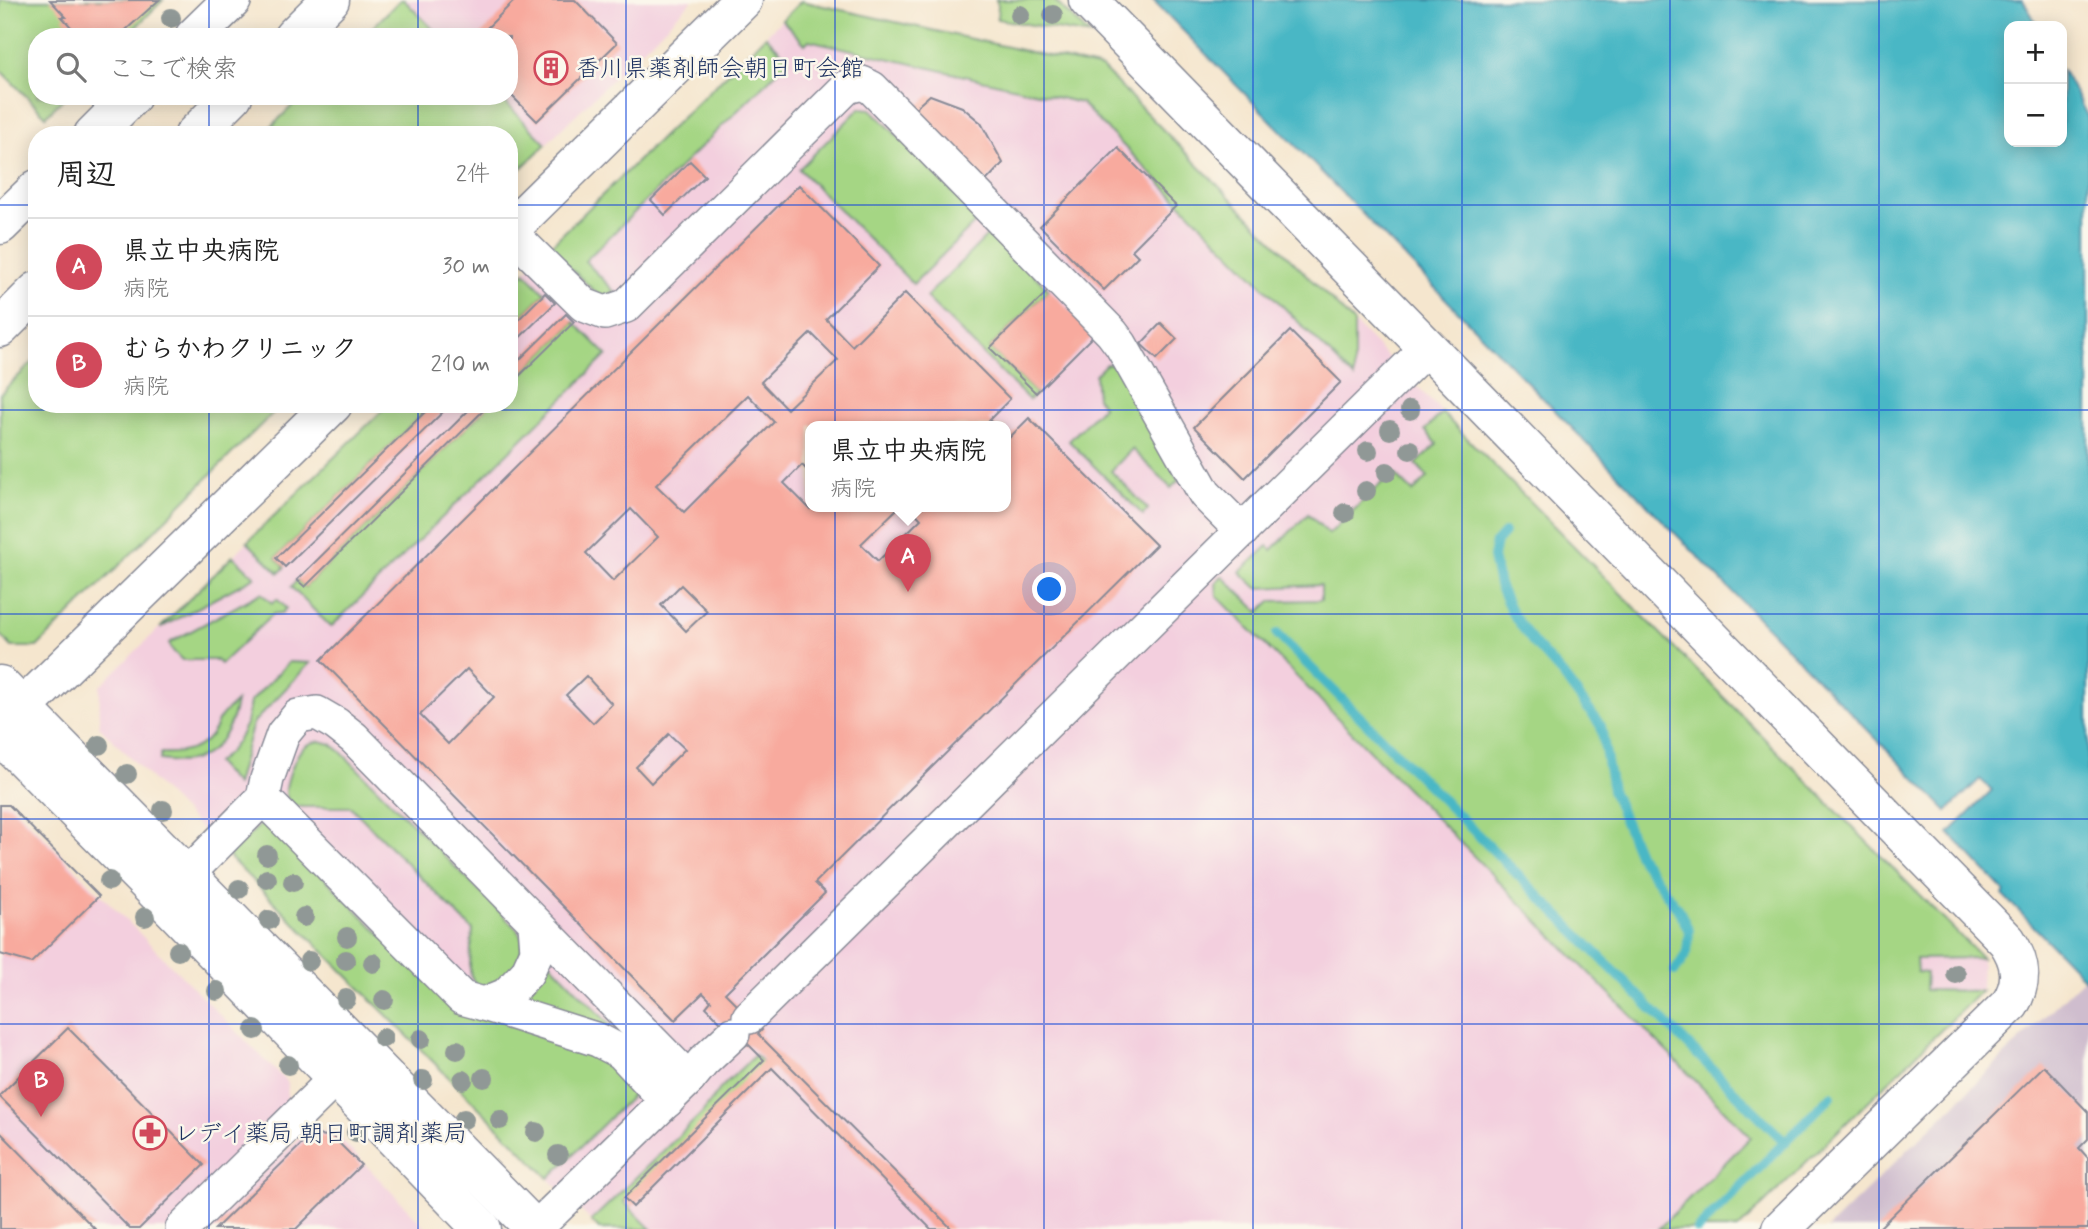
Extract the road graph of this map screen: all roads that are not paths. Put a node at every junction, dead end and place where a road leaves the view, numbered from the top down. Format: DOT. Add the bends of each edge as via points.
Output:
graph roads {
  1 [pos="232,0"];
  2 [pos="330,0"];
  3 [pos="743,0"];
  4 [pos="1088,0"];
  5 [pos="203,28"];
  6 [pos="302,28"];
  7 [pos="123,105"];
  8 [pos="224,105"];
  9 [pos="102,126"];
  10 [pos="203,126"];
  11 [pos="28,198"];
  12 [pos="518,222"];
  13 [pos="0,225"];
  14 [pos="518,240"];
  15 [pos="28,300"];
  16 [pos="0,328"];
  17 [pos="1428,347"];
  18 [pos="323,413"];
  19 [pos="1242,531"];
  20 [pos="6,714"];
  21 [pos="263,798"];
  22 [pos="175,887"];
  23 [pos="535,923"];
  24 [pos="484,1004"];
  25 [pos="336,1078"];
  26 [pos="678,1090"];
  27 [pos="182,1229"];
  28 [pos="482,1229"];
  29 [pos="535,1229"];
  30 [pos="1782,1229"];
  1 -- 5 [label="street"];
  2 -- 6 [label="street"];
  3 -- 12 [label="street"];
  4 -- 17 [label="street"];
  7 -- 9 [label="street"];
  8 -- 10 [label="street"];
  11 -- 13 [label="street"];
  14 -- 19 [label="street" via="584,305 605,313 626,306 847,88 862,83 872,88 1112,333 1205,494"];
  15 -- 16 [label="street"];
  17 -- 19 [label="street"];
  17 -- 30 [label="street" via="2015,953 2020,978 2010,1003"];
  18 -- 20 [label="street" via="74,659"];
  19 -- 26 [label="street"];
  20 -- 22 [label="street"];
  21 -- 22 [label="street"];
  21 -- 23 [label="street" via="283,734 298,716 317,713 354,738"];
  21 -- 24 [label="street" via="462,998"];
  22 -- 25 [label="street"];
  22 -- 29 [label="street"];
  23 -- 24 [label="street" via="537,951 527,973 506,995"];
  23 -- 26 [label="street"];
  24 -- 26 [label="street" via="597,1040"];
  25 -- 27 [label="street"];
  25 -- 28 [label="street"];
  26 -- 29 [label="street"];
}
